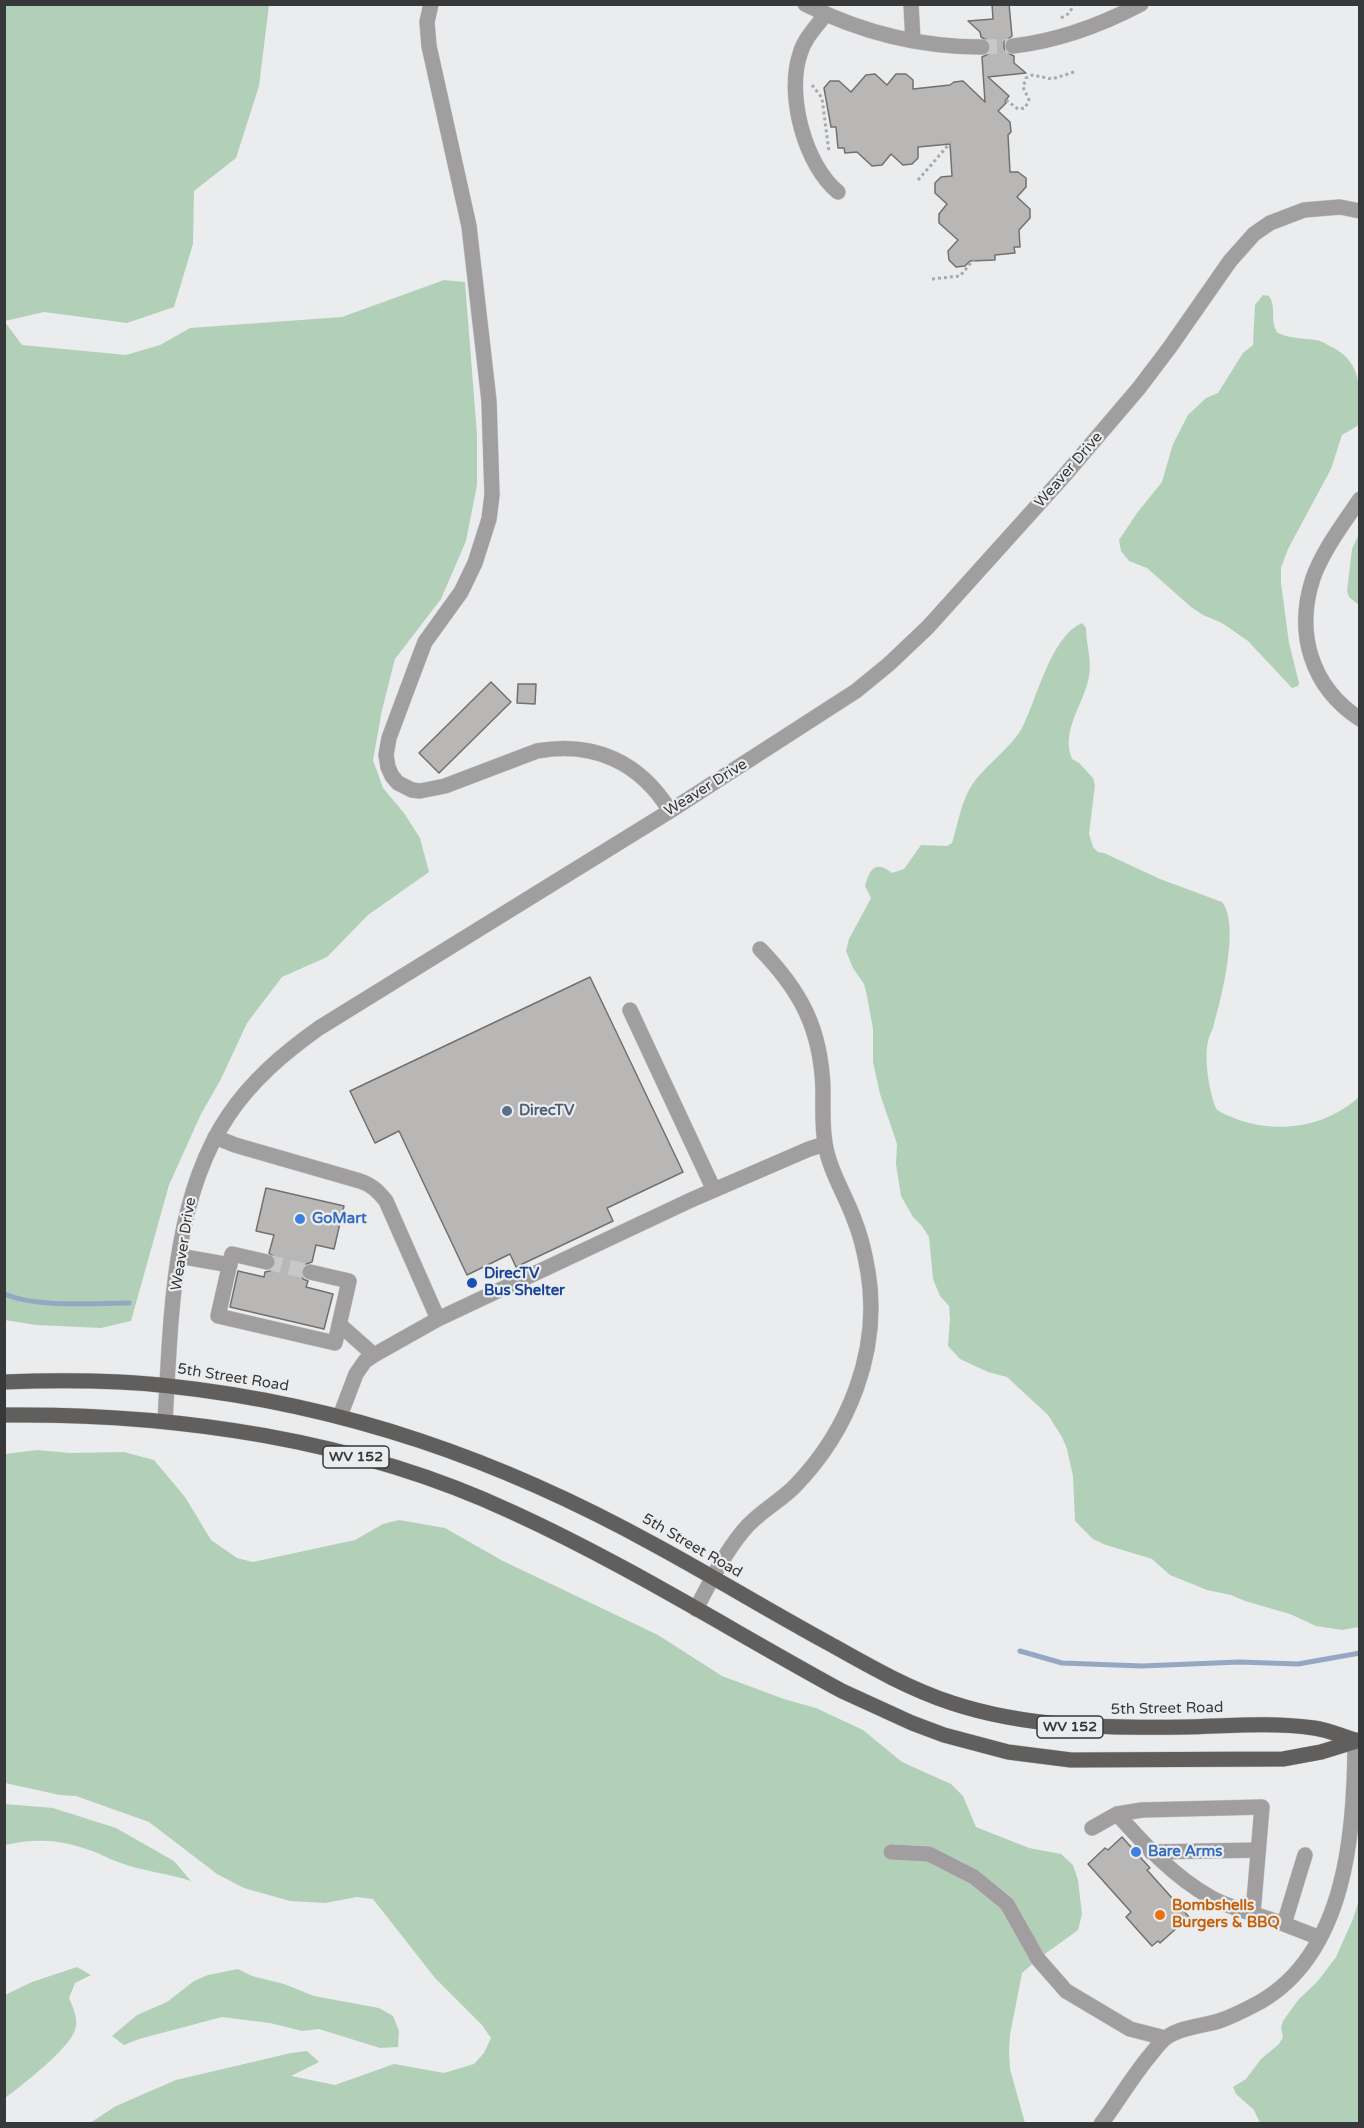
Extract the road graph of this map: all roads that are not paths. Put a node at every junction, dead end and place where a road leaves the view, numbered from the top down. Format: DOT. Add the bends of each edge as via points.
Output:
graph roads {
  1 [pos="430,4"];
  2 [pos="805,4"];
  3 [pos="910,4"];
  4 [pos="1141,4"];
  5 [pos="825,15"];
  6 [pos="913,41"];
  7 [pos="1013,46"];
  8 [pos="982,48"];
  9 [pos="838,192"];
  10 [pos="1359,211"];
  11 [pos="1359,499"];
  12 [pos="1359,718"];
  13 [pos="670,811"];
  14 [pos="760,949"];
  15 [pos="630,1010"];
  16 [pos="215,1137"];
  17 [pos="825,1144"];
  18 [pos="714,1190"];
  19 [pos="179,1256"];
  20 [pos="267,1262"];
  21 [pos="230,1266"];
  22 [pos="310,1272"];
  23 [pos="438,1318"];
  24 [pos="339,1324"];
  25 [pos="374,1355"];
  26 [pos="4,1382"];
  27 [pos="167,1385"];
  28 [pos="4,1415"];
  29 [pos="340,1416"];
  30 [pos="165,1421"];
  31 [pos="712,1578"];
  32 [pos="696,1608"];
  33 [pos="1357,1740"];
  34 [pos="1118,1814"];
  35 [pos="1092,1828"];
  36 [pos="1258,1850"];
  37 [pos="891,1852"];
  38 [pos="1151,1852"];
  39 [pos="1305,1855"];
  40 [pos="1253,1913"];
  41 [pos="1284,1924"];
  42 [pos="1320,1938"];
  43 [pos="1165,2038"];
  44 [pos="1101,2124"];
  1 -- 13 [label="street" via="429,46 469,225 489,401 492,495 475,563 461,592 425,642 389,738 388,767 398,783 420,791 445,786 537,752 579,749 609,757 633,770 653,786"];
  2 -- 5 [label="street"];
  3 -- 6 [label="street"];
  4 -- 7 [label="street" via="1060,37"];
  5 -- 6 [label="street"];
  5 -- 9 [label="street" via="800,54 796,93 809,153 817,169"];
  6 -- 8 [label="street"];
  10 -- 13 [label="street, Weaver Drive" via="1340,207 1304,210 1286,215 1254,234 1230,261 1139,388 928,627 856,691"];
  11 -- 12 [label="street" via="1313,578 1305,626 1318,675 1330,694"];
  13 -- 16 [label="street, Weaver Drive" via="289,1050 243,1095"];
  14 -- 17 [label="street" via="793,987 812,1022 821,1062"];
  15 -- 18 [label="street"];
  16 -- 19 [label="street, Weaver Drive" via="191,1193"];
  16 -- 23 [label="street" via="370,1184 386,1201"];
  17 -- 18 [label="street"];
  17 -- 31 [label="street" via="855,1220 868,1273 870,1325 861,1377 826,1447 795,1486 743,1530"];
  18 -- 23 [label="street"];
  19 -- 21 [label="street"];
  19 -- 27 [label="street, Weaver Drive"];
  20 -- 21 [label="street" via="232,1254"];
  21 -- 24 [label="street" via="218,1316 335,1343"];
  22 -- 24 [label="street" via="349,1281"];
  23 -- 25 [label="street"];
  24 -- 25 [label="street"];
  25 -- 29 [label="street" via="356,1374"];
  26 -- 27 [label="main road, 5th Street Road / WV 152"];
  27 -- 29 [label="main road, 5th Street Road / WV 152"];
  27 -- 30 [label="street, Weaver Drive"];
  28 -- 30 [label="main road, WV 152"];
  29 -- 31 [label="main road, 5th Street Road / WV 152" via="413,1437 536,1484"];
  30 -- 32 [label="main road, WV 152" via="296,1442 407,1472 510,1511"];
  31 -- 32 [label="street"];
  31 -- 33 [label="main road, 5th Street Road / WV 152" via="885,1675 984,1713 1094,1728 1282,1725 1318,1729"];
  32 -- 33 [label="main road, WV 152" via="880,1709 944,1735 1008,1752 1102,1761 1282,1759"];
  33 -- 42 [label="street" via="1342,1882"];
  34 -- 35 [label="street"];
  34 -- 36 [label="street" via="1262,1807"];
  34 -- 38 [label="street"];
  36 -- 38 [label="street"];
  36 -- 40 [label="street"];
  37 -- 43 [label="street" via="929,1854 974,1877 1007,1904 1038,1959 1066,1991 1130,2029"];
  38 -- 40 [label="street" via="1179,1877 1212,1898"];
  39 -- 41 [label="street"];
  40 -- 41 [label="street"];
  41 -- 42 [label="street"];
  42 -- 43 [label="street" via="1293,1974 1263,2000 1243,2012"];
  43 -- 44 [label="street"];
}
